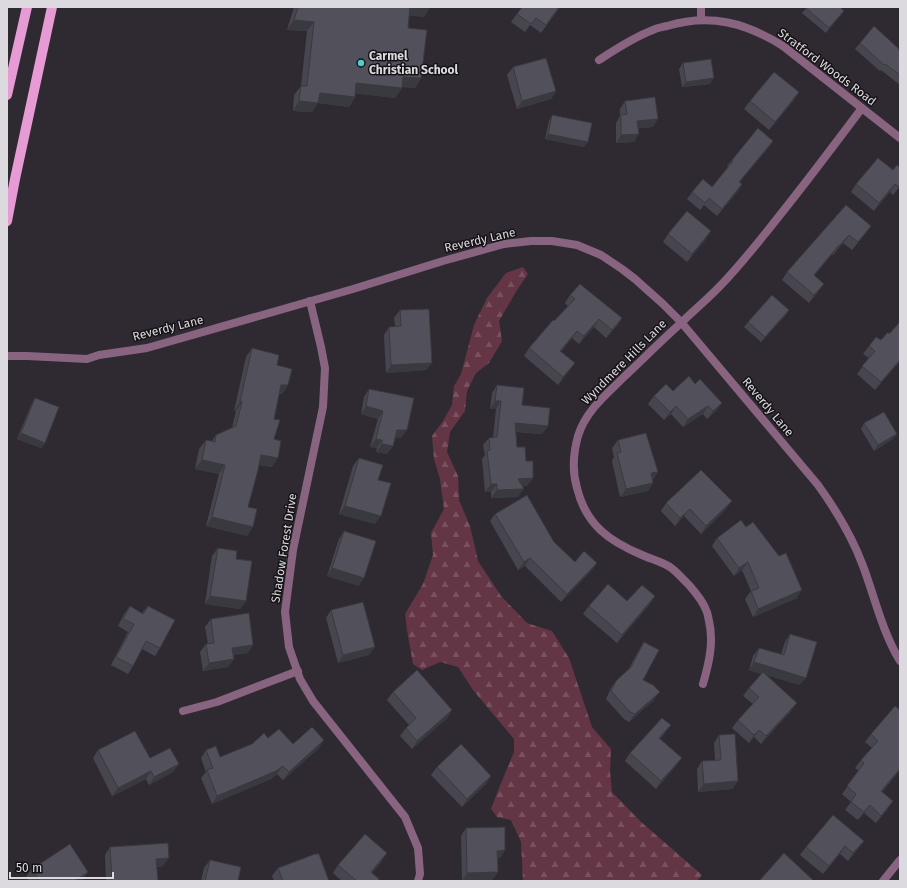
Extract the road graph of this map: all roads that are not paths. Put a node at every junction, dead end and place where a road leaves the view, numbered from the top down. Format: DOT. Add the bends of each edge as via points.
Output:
graph roads {
  1 [pos="27,7"];
  2 [pos="52,7"];
  3 [pos="701,7"];
  4 [pos="701,19"];
  5 [pos="600,60"];
  6 [pos="7,95"];
  7 [pos="862,108"];
  8 [pos="900,138"];
  9 [pos="7,221"];
  10 [pos="310,301"];
  11 [pos="681,322"];
  12 [pos="7,356"];
  13 [pos="900,661"];
  14 [pos="298,670"];
  15 [pos="703,684"];
  16 [pos="183,711"];
  17 [pos="900,860"];
  18 [pos="418,881"];
  19 [pos="883,881"];
  1 -- 6 [label="main road"];
  2 -- 9 [label="main road"];
  3 -- 4 [label="street"];
  4 -- 5 [label="street, Stratford Woods Road" via="653,30"];
  4 -- 7 [label="street, Stratford Woods Road" via="747,27 772,39"];
  7 -- 8 [label="street, Stratford Woods Road"];
  7 -- 11 [label="street, Wyndmere Hills Lane" via="748,255 721,286"];
  10 -- 11 [label="street, Reverdy Lane" via="504,244 552,240 577,245 622,269"];
  10 -- 12 [label="street, Reverdy Lane" via="147,348 87,359"];
  10 -- 14 [label="street, Shadow Forest Drive" via="325,368 323,407 293,550 285,612 290,647"];
  11 -- 13 [label="street, Reverdy Lane" via="834,507 863,565 878,612"];
  11 -- 15 [label="street, Wyndmere Hills Lane" via="591,410 578,438 574,455 574,478 586,511 602,532 626,548 669,567 691,588 706,610 710,626 710,649"];
  14 -- 16 [label="street" via="217,702"];
  14 -- 18 [label="street, Shadow Forest Drive" via="300,679 314,702 406,817 418,848"];
  17 -- 19 [label="street"];
}
